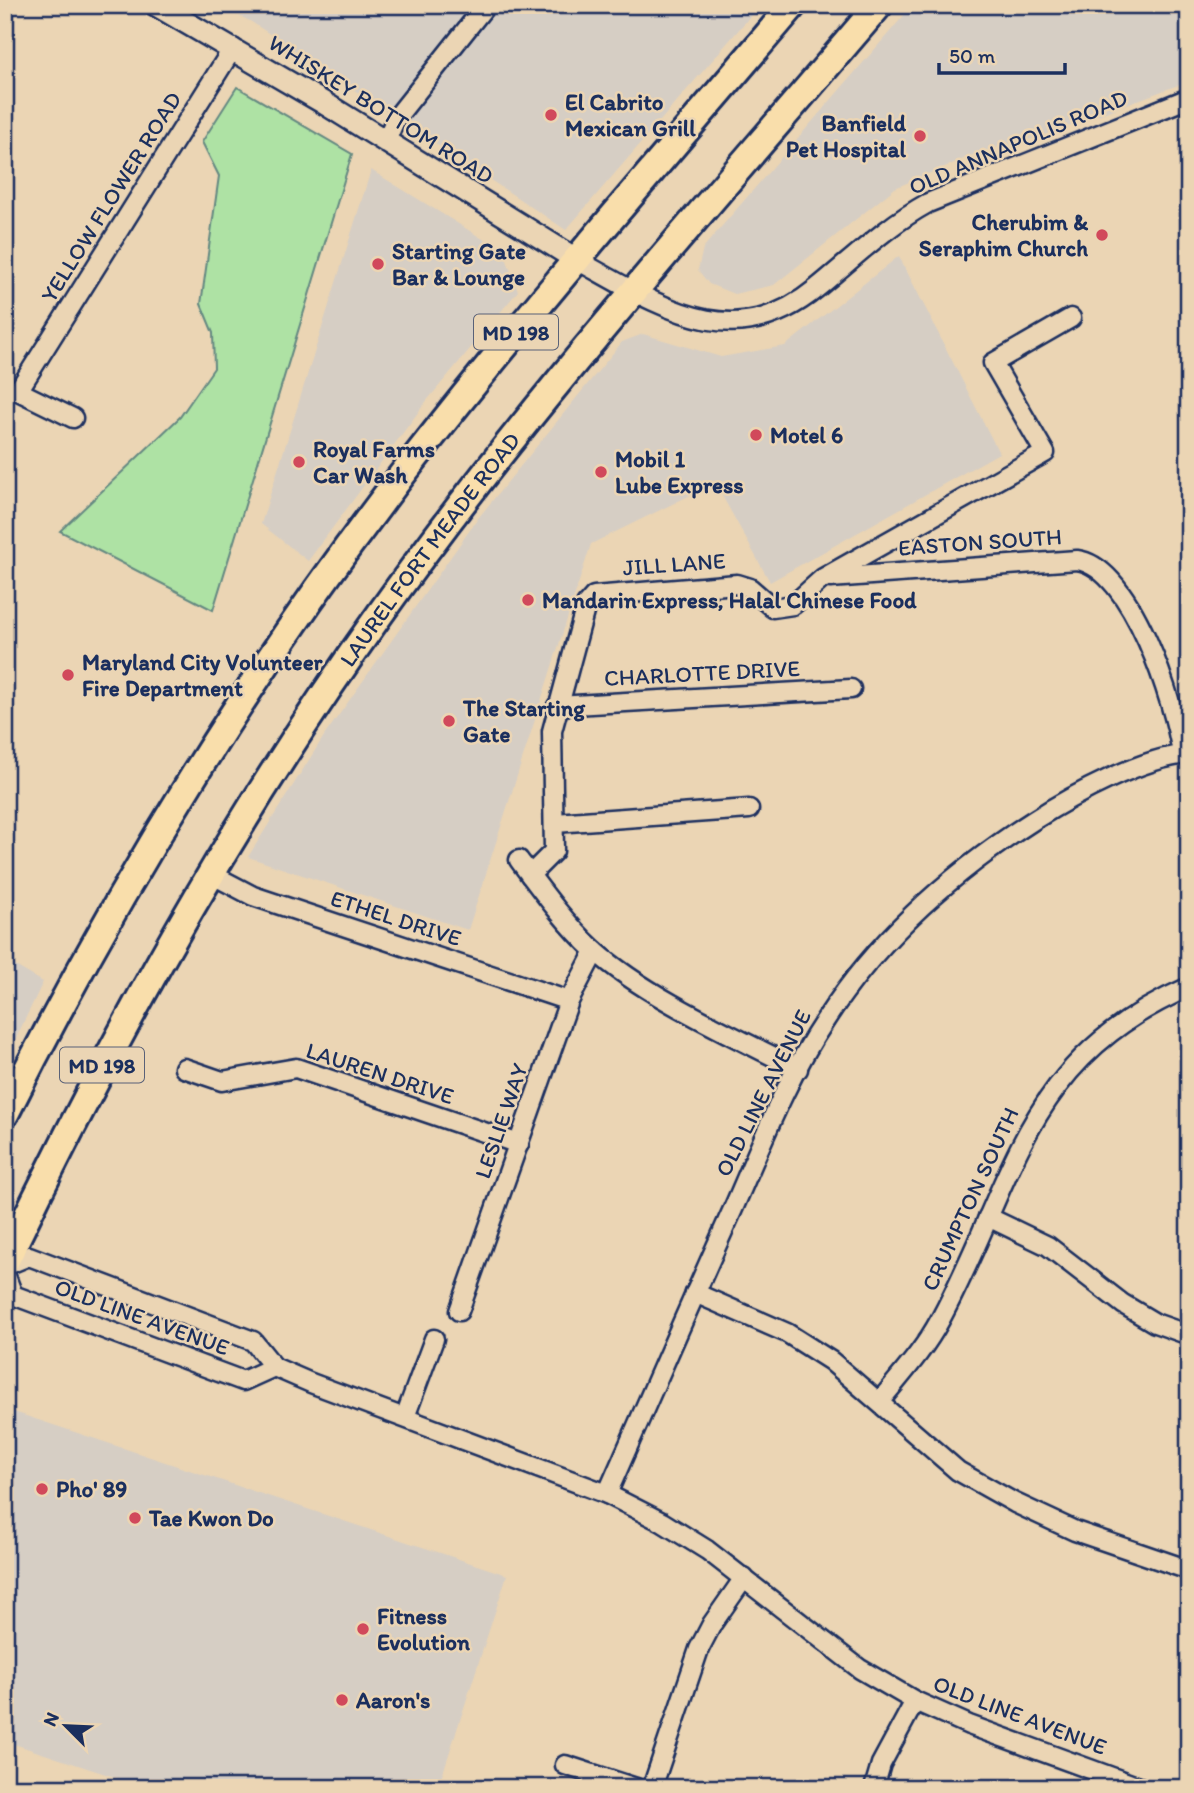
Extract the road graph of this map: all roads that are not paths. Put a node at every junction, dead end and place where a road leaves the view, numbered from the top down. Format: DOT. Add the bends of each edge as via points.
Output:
graph roads {
  1 [pos="156,5"];
  2 [pos="486,5"];
  3 [pos="793,5"];
  4 [pos="879,5"];
  5 [pos="233,48"];
  6 [pos="1189,98"];
  7 [pos="386,141"];
  8 [pos="577,260"];
  9 [pos="634,292"];
  10 [pos="1071,317"];
  11 [pos="72,418"];
  12 [pos="823,578"];
  13 [pos="851,689"];
  14 [pos="557,706"];
  15 [pos="1186,754"];
  16 [pos="749,809"];
  17 [pos="555,823"];
  18 [pos="519,860"];
  19 [pos="211,874"];
  20 [pos="530,875"];
  21 [pos="595,951"];
  22 [pos="1189,987"];
  23 [pos="569,1001"];
  24 [pos="184,1068"];
  25 [pos="798,1069"];
  26 [pos="5,1114"];
  27 [pos="519,1144"];
  28 [pos="988,1217"];
  29 [pos="5,1264"];
  30 [pos="5,1274"];
  31 [pos="695,1293"];
  32 [pos="459,1311"];
  33 [pos="1189,1335"];
  34 [pos="434,1339"];
  35 [pos="274,1367"];
  36 [pos="880,1401"];
  37 [pos="405,1417"];
  38 [pos="607,1494"];
  39 [pos="1189,1570"];
  40 [pos="744,1578"];
  41 [pos="915,1701"];
  42 [pos="565,1765"];
  43 [pos="636,1788"];
  44 [pos="652,1788"];
  45 [pos="874,1788"];
  46 [pos="1142,1788"];
  1 -- 5 [label="street, WHISKEY BOTTOM ROAD"];
  2 -- 7 [label="street" via="396,118"];
  3 -- 8 [label="main road, MD 198"];
  4 -- 9 [label="main road, LAUREL FORT MEADE ROAD / MD 198"];
  5 -- 7 [label="street, WHISKEY BOTTOM ROAD"];
  5 -- 11 [label="street, YELLOW FLOWER ROAD" via="18,391"];
  6 -- 9 [label="street, OLD ANNAPOLIS ROAD" via="928,203 899,219 815,290 784,311 752,323 698,318"];
  7 -- 8 [label="street, WHISKEY BOTTOM ROAD"];
  8 -- 9 [label="street, OLD ANNAPOLIS ROAD"];
  8 -- 26 [label="main road, MD 198" via="414,459 235,714 105,928"];
  9 -- 19 [label="main road, LAUREL FORT MEADE ROAD / MD 198" via="550,390 379,615 291,744"];
  10 -- 12 [label="street, JILL LANE" via="993,363 1045,453"];
  12 -- 14 [label="street, JILL LANE" via="793,605 773,608 750,588 737,584 594,596 586,606"];
  12 -- 15 [label="street, EASTON SOUTH" via="1090,562 1104,570 1156,657"];
  13 -- 14 [label="street, CHARLOTTE DRIVE"];
  14 -- 17 [label="street, JILL LANE" via="551,764"];
  15 -- 25 [label="street, OLD LINE AVENUE" via="1100,783 1051,809 995,845 940,889 859,974 825,1020"];
  16 -- 17 [label="street"];
  17 -- 20 [label="street, JILL LANE" via="554,851"];
  18 -- 20 [label="street"];
  19 -- 23 [label="street, ETHEL DRIVE" via="253,896"];
  19 -- 29 [label="main road, LAUREL FORT MEADE ROAD / MD 198" via="75,1116"];
  20 -- 21 [label="street"];
  21 -- 23 [label="street, LESLIE WAY"];
  21 -- 25 [label="street" via="688,1012"];
  22 -- 28 [label="street, CRUMPTON SOUTH" via="1147,1006 1105,1034 1074,1065 1044,1101 1020,1142"];
  23 -- 27 [label="street, LESLIE WAY"];
  24 -- 27 [label="street, LAUREN DRIVE" via="222,1081 296,1068"];
  25 -- 31 [label="street, OLD LINE AVENUE"];
  27 -- 32 [label="street, LESLIE WAY"];
  28 -- 33 [label="street" via="1048,1246 1133,1310"];
  28 -- 36 [label="street, CRUMPTON SOUTH" via="940,1321"];
  29 -- 35 [label="street, OLD LINE AVENUE" via="29,1256 253,1341"];
  30 -- 35 [label="street, OLD LINE AVENUE" via="13,1295 243,1381"];
  31 -- 36 [label="street" via="787,1333"];
  31 -- 38 [label="street, OLD LINE AVENUE"];
  34 -- 37 [label="street"];
  35 -- 37 [label="street, OLD LINE AVENUE"];
  36 -- 39 [label="street" via="958,1471 1015,1503 1075,1531"];
  37 -- 38 [label="street, OLD LINE AVENUE"];
  38 -- 40 [label="street, OLD LINE AVENUE" via="662,1522"];
  40 -- 41 [label="street, OLD LINE AVENUE" via="860,1669"];
  40 -- 44 [label="street" via="699,1649"];
  41 -- 45 [label="street" via="881,1764"];
  41 -- 46 [label="street, OLD LINE AVENUE"];
  42 -- 43 [label="street"];
}
